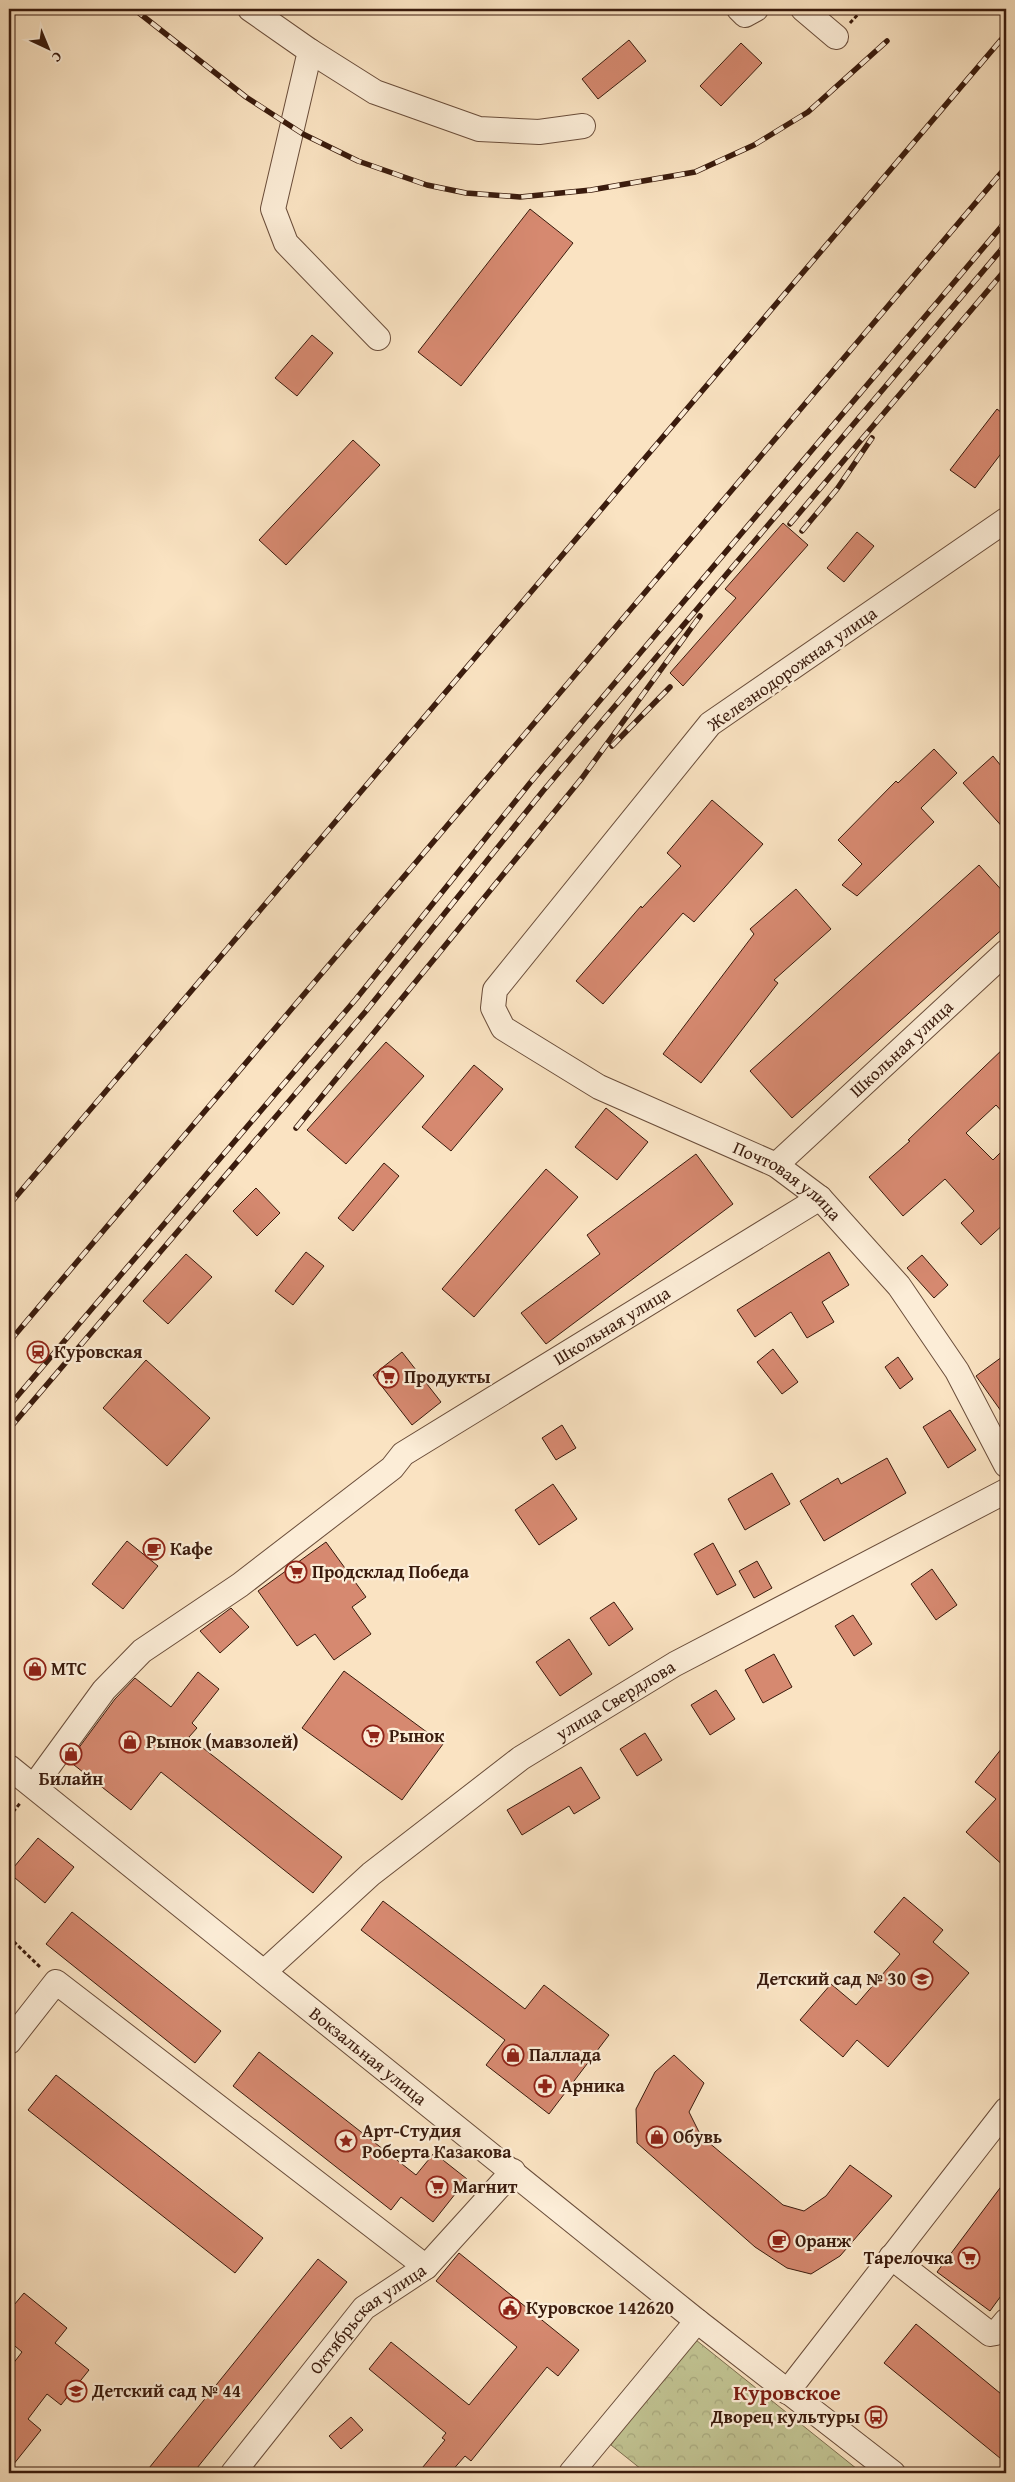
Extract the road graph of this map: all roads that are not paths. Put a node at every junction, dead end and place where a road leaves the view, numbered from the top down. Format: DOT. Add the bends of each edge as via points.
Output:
graph roads {
  1 [pos="250,9"];
  2 [pos="739,9"];
  3 [pos="756,9"];
  4 [pos="803,9"];
  5 [pos="836,37"];
  6 [pos="310,51"];
  7 [pos="583,126"];
  8 [pos="378,338"];
  9 [pos="1006,520"];
  10 [pos="1006,952"];
  11 [pos="495,990"];
  12 [pos="776,1165"];
  13 [pos="820,1198"];
  14 [pos="1006,1465"];
  15 [pos="1006,1490"];
  16 [pos="9,1767"];
  17 [pos="34,1786"];
  18 [pos="265,1971"];
  19 [pos="9,2042"];
  20 [pos="1006,2110"];
  21 [pos="513,2171"];
  22 [pos="891,2257"];
  23 [pos="426,2267"];
  24 [pos="697,2321"];
  25 [pos="1006,2321"];
  26 [pos="787,2392"];
  27 [pos="233,2473"];
  28 [pos="571,2473"];
  29 [pos="893,2473"];
  1 -- 6 [label="street"];
  2 -- 3 [label="street" via="745,16"];
  4 -- 5 [label="street"];
  6 -- 7 [label="street" via="375,92 479,129 539,132"];
  6 -- 8 [label="street" via="273,208 286,243"];
  9 -- 11 [label="street, Железнодорожная улица" via="710,724"];
  10 -- 12 [label="street, Школьная улица"];
  11 -- 12 [label="street, Почтовая улица" via="493,1008 503,1028 599,1087"];
  12 -- 13 [label="street, Почтовая улица"];
  13 -- 14 [label="street, Почтовая улица" via="899,1286 958,1372"];
  13 -- 17 [label="street, Школьная улица" via="403,1454 392,1468 240,1585 142,1651 104,1690"];
  15 -- 18 [label="street, улица Свердлова" via="675,1664 520,1758 371,1874"];
  16 -- 17 [label="street, Вокзальная улица"];
  17 -- 18 [label="street, Вокзальная улица"];
  18 -- 21 [label="street, Вокзальная улица"];
  19 -- 23 [label="street" via="56,1982"];
  20 -- 22 [label="street"];
  21 -- 23 [label="street, Октябрьская улица"];
  21 -- 24 [label="street, Вокзальная улица"];
  22 -- 25 [label="street" via="990,2334 996,2333"];
  22 -- 26 [label="street"];
  23 -- 27 [label="street, Октябрьская улица" via="364,2308"];
  24 -- 26 [label="street, Вокзальная улица"];
  24 -- 28 [label="street"];
  26 -- 29 [label="street, Вокзальная улица"];
}
